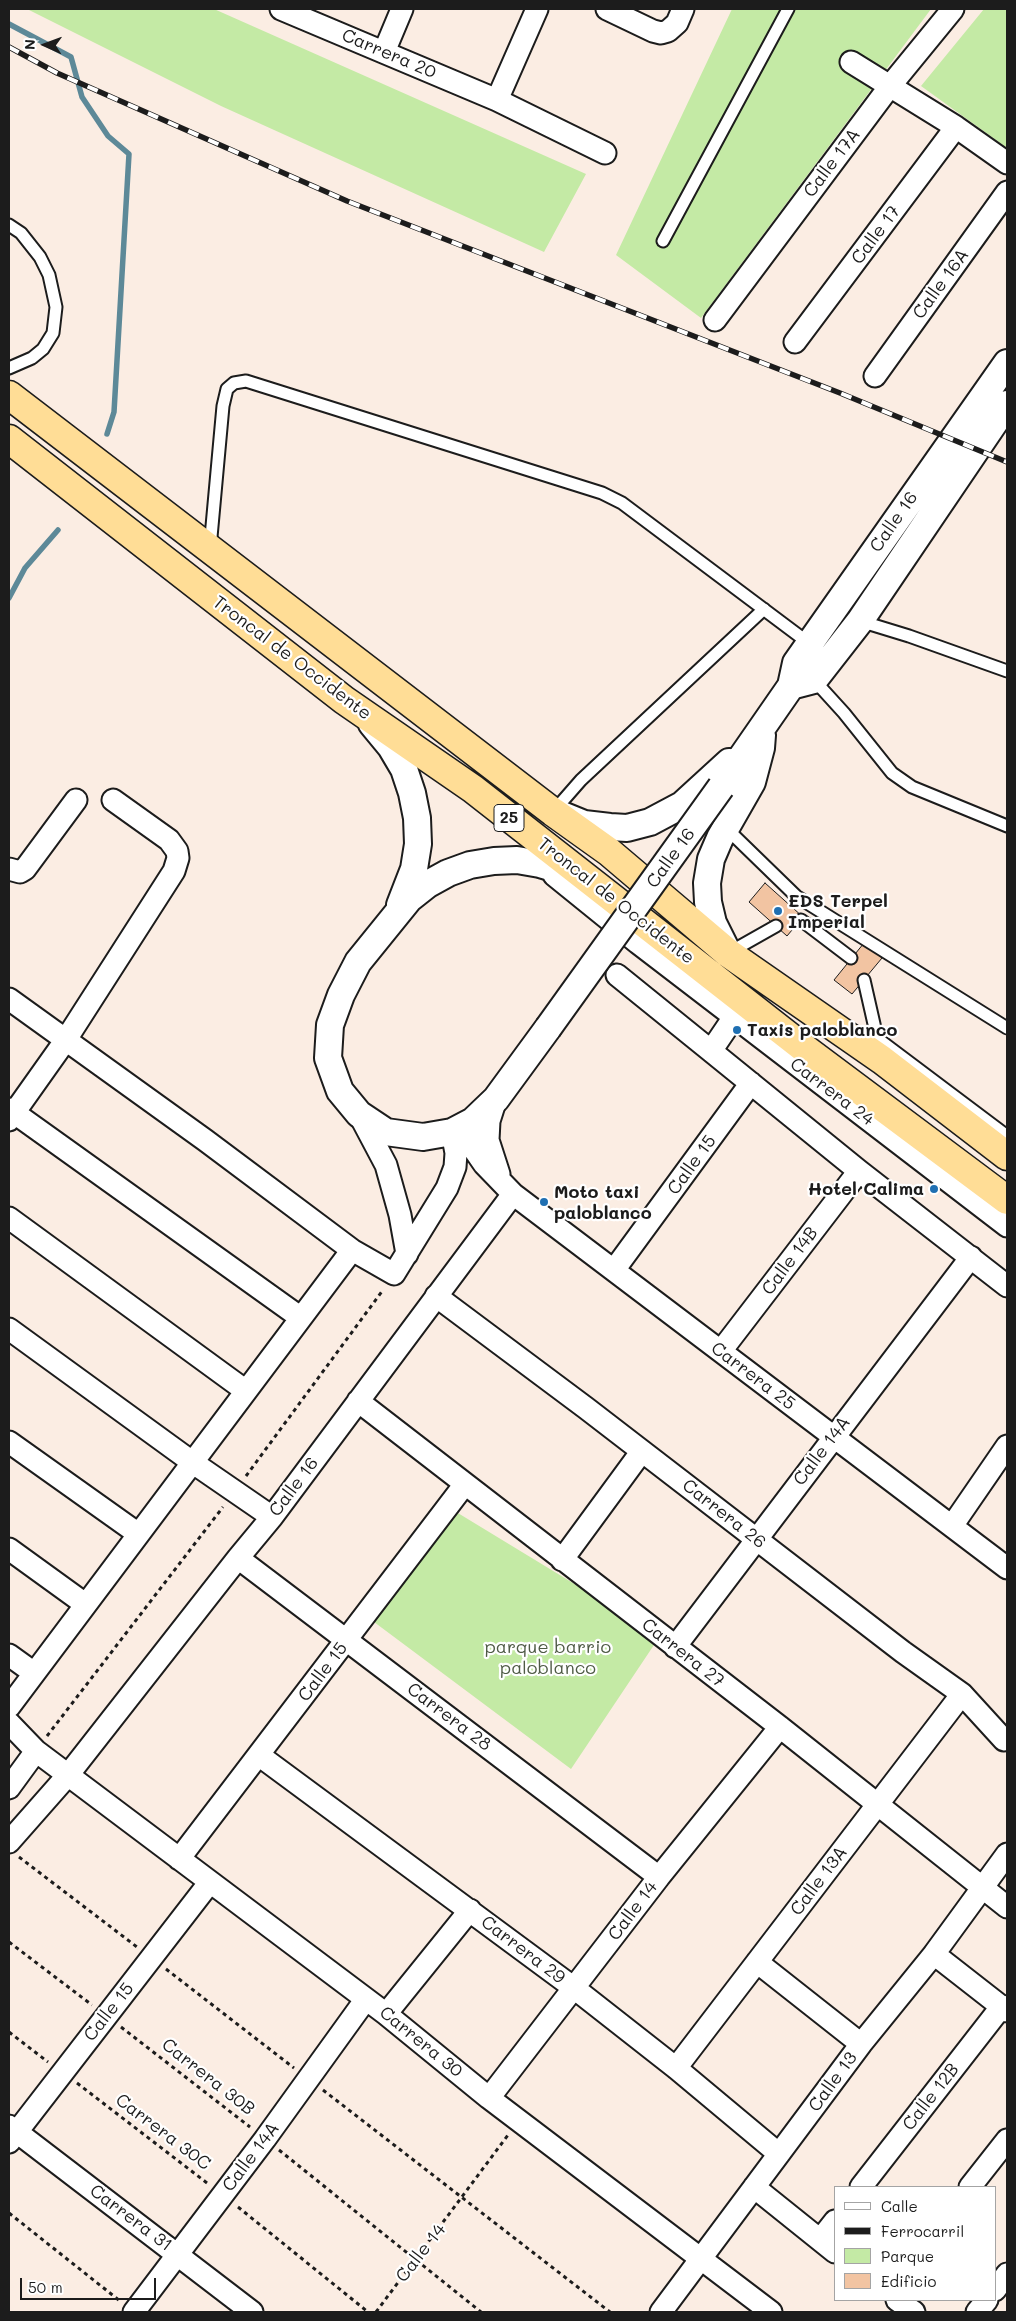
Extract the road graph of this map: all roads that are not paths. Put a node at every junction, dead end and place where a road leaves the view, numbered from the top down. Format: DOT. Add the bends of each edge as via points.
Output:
graph roads {
  1 [pos="281,9"];
  2 [pos="402,9"];
  3 [pos="536,9"];
  4 [pos="607,9"];
  5 [pos="788,9"];
  6 [pos="952,9"];
  7 [pos="680,16"];
  8 [pos="384,52"];
  9 [pos="852,62"];
  10 [pos="890,86"];
  11 [pos="498,100"];
  12 [pos="956,127"];
  13 [pos="605,153"];
  14 [pos="1007,163"];
  15 [pos="1007,192"];
  16 [pos="9,225"];
  17 [pos="663,241"];
  18 [pos="715,320"];
  19 [pos="795,342"];
  20 [pos="1007,363"];
  21 [pos="9,368"];
  22 [pos="875,376"];
  23 [pos="9,394"];
  24 [pos="1007,404"];
  25 [pos="9,439"];
  26 [pos="210,550"];
  27 [pos="764,609"];
  28 [pos="860,621"];
  29 [pos="810,644"];
  30 [pos="1007,671"];
  31 [pos="802,683"];
  32 [pos="344,700"];
  33 [pos="758,732"];
  34 [pos="76,800"];
  35 [pos="113,800"];
  36 [pos="553,812"];
  37 [pos="1007,826"];
  38 [pos="725,827"];
  39 [pos="540,864"];
  40 [pos="9,869"];
  41 [pos="602,891"];
  42 [pos="394,917"];
  43 [pos="801,920"];
  44 [pos="776,926"];
  45 [pos="728,953"];
  46 [pos="852,958"];
  47 [pos="617,975"];
  48 [pos="864,980"];
  49 [pos="9,999"];
  50 [pos="734,1017"];
  51 [pos="1007,1028"];
  52 [pos="65,1041"];
  53 [pos="711,1050"];
  54 [pos="880,1050"];
  55 [pos="751,1083"];
  56 [pos="496,1099"];
  57 [pos="10,1114"];
  58 [pos="359,1114"];
  59 [pos="462,1126"];
  60 [pos="1007,1136"];
  61 [pos="1007,1156"];
  62 [pos="859,1171"];
  63 [pos="507,1187"];
  64 [pos="1007,1200"];
  65 [pos="9,1218"];
  66 [pos="1007,1226"];
  67 [pos="352,1250"];
  68 [pos="407,1254"];
  69 [pos="970,1257"];
  70 [pos="614,1270"];
  71 [pos="1007,1286"];
  72 [pos="436,1296"];
  73 [pos="301,1318"];
  74 [pos="9,1329"];
  75 [pos="721,1351"];
  76 [pos="246,1391"];
  77 [pos="358,1400"];
  78 [pos="833,1436"];
  79 [pos="9,1442"];
  80 [pos="1007,1446"];
  81 [pos="642,1451"];
  82 [pos="192,1462"];
  83 [pos="465,1484"];
  84 [pos="272,1517"];
  85 [pos="952,1526"];
  86 [pos="137,1534"];
  87 [pos="756,1539"];
  88 [pos="9,1549"];
  89 [pos="238,1558"];
  90 [pos="562,1560"];
  91 [pos="1007,1568"];
  92 [pos="85,1604"];
  93 [pos="348,1640"];
  94 [pos="675,1647"];
  95 [pos="9,1655"];
  96 [pos="34,1673"];
  97 [pos="962,1694"];
  98 [pos="9,1707"];
  99 [pos="9,1723"];
  100 [pos="780,1727"];
  101 [pos="1004,1740"];
  102 [pos="36,1751"];
  103 [pos="260,1756"];
  104 [pos="68,1775"];
  105 [pos="9,1788"];
  106 [pos="877,1804"];
  107 [pos="9,1842"];
  108 [pos="1007,1854"];
  109 [pos="180,1860"];
  110 [pos="659,1877"];
  111 [pos="210,1882"];
  112 [pos="982,1887"];
  113 [pos="1007,1908"];
  114 [pos="470,1910"];
  115 [pos="934,1954"];
  116 [pos="757,1962"];
  117 [pos="574,1988"];
  118 [pos="366,1999"];
  119 [pos="1004,2009"];
  120 [pos="386,2014"];
  121 [pos="860,2044"];
  122 [pos="676,2068"];
  123 [pos="489,2098"];
  124 [pos="11,2133"];
  125 [pos="1007,2140"];
  126 [pos="779,2154"];
  127 [pos="862,2186"];
  128 [pos="971,2186"];
  129 [pos="754,2187"];
  130 [pos="834,2224"];
  131 [pos="827,2246"];
  132 [pos="178,2254"];
  133 [pos="700,2258"];
  134 [pos="1007,2274"];
  135 [pos="996,2289"];
  136 [pos="899,2301"];
  137 [pos="986,2301"];
  138 [pos="134,2312"];
  139 [pos="252,2312"];
  140 [pos="661,2312"];
  141 [pos="771,2312"];
  142 [pos="914,2312"];
  143 [pos="978,2312"];
  1 -- 8 [label="street, Carrera 20"];
  2 -- 8 [label="street"];
  3 -- 11 [label="street"];
  4 -- 7 [label="street" via="653,31 668,31"];
  5 -- 17 [label="lane"];
  6 -- 10 [label="street, Calle 17A"];
  8 -- 11 [label="street, Carrera 20"];
  9 -- 10 [label="street"];
  10 -- 12 [label="street"];
  10 -- 18 [label="street, Calle 17A"];
  11 -- 13 [label="street, Carrera 20"];
  12 -- 14 [label="street"];
  12 -- 19 [label="street, Calle 17"];
  15 -- 22 [label="street, Calle 16A"];
  16 -- 21 [label="lane" via="21,232 40,257 49,275 56,307 53,333 43,350"];
  20 -- 29 [label="street, Calle 16"];
  23 -- 26 [label="highway, Troncal de Occidente / 25"];
  24 -- 28 [label="street, Calle 16"];
  25 -- 32 [label="highway, Troncal de Occidente / 25"];
  26 -- 27 [label="lane" via="227,389 234,383 246,381 602,493 622,503"];
  26 -- 36 [label="highway, Troncal de Occidente / 25"];
  27 -- 29 [label="lane"];
  27 -- 36 [label="lane" via="581,780"];
  28 -- 30 [label="lane"];
  28 -- 31 [label="street, Calle 16"];
  29 -- 31 [label="street, Calle 16" via="796,663"];
  31 -- 33 [label="street, Calle 16"];
  31 -- 37 [label="lane" via="844,713 892,773 912,787"];
  32 -- 41 [label="highway, Troncal de Occidente / 25" via="473,789"];
  32 -- 42 [label="street" via="375,727 391,747 404,769 412,793 417,818 416,852 406,894"];
  33 -- 36 [label="street" via="682,805 650,822 628,828 610,828 584,824"];
  33 -- 38 [label="street" via="761,748 752,782"];
  33 -- 56 [label="street, Calle 16, bridge"];
  34 -- 40 [label="street" via="25,869 20,872"];
  35 -- 52 [label="street" via="169,840 178,858 174,871"];
  36 -- 45 [label="highway, Troncal de Occidente / 25" via="609,852"];
  38 -- 45 [label="street" via="711,859 708,902 713,923"];
  38 -- 51 [label="lane" via="793,901"];
  39 -- 41 [label="street" via="564,871"];
  39 -- 42 [label="street" via="517,860 470,865 428,884"];
  39 -- 50 [label="street, Carrera 24"];
  41 -- 64 [label="highway, Troncal de Occidente / 25"];
  42 -- 58 [label="street" via="358,962 330,1025 328,1058 340,1092"];
  43 -- 46 [label="lane"];
  44 -- 45 [label="lane"];
  45 -- 54 [label="highway, Troncal de Occidente / 25"];
  47 -- 53 [label="street"];
  48 -- 54 [label="lane"];
  49 -- 52 [label="street"];
  50 -- 53 [label="street"];
  50 -- 66 [label="street, Carrera 24"];
  52 -- 57 [label="street"];
  52 -- 67 [label="street"];
  53 -- 55 [label="street"];
  54 -- 60 [label="lane"];
  54 -- 61 [label="highway, Troncal de Occidente / 25"];
  55 -- 62 [label="street"];
  55 -- 70 [label="street, Calle 15"];
  56 -- 59 [label="street, Calle 16"];
  56 -- 63 [label="street" via="489,1121 488,1140"];
  57 -- 73 [label="street"];
  58 -- 59 [label="street" via="386,1132 423,1137"];
  58 -- 68 [label="street" via="386,1165"];
  59 -- 63 [label="street, Carrera 25" via="471,1136 475,1151 484,1164"];
  59 -- 68 [label="street" via="452,1174 431,1217"];
  62 -- 69 [label="street"];
  62 -- 75 [label="street, Calle 14B"];
  63 -- 70 [label="street, Carrera 25"];
  63 -- 72 [label="street, Calle 16"];
  65 -- 76 [label="street"];
  67 -- 68 [label="street" via="394,1274"];
  67 -- 73 [label="street"];
  69 -- 71 [label="street"];
  69 -- 78 [label="street, Calle 14A"];
  70 -- 75 [label="street, Carrera 25"];
  72 -- 77 [label="street, Calle 16"];
  72 -- 81 [label="street, Carrera 26"];
  73 -- 76 [label="street"];
  74 -- 82 [label="street"];
  75 -- 78 [label="street, Carrera 25"];
  76 -- 82 [label="street"];
  77 -- 83 [label="street, Carrera 27"];
  77 -- 84 [label="street, Calle 16"];
  78 -- 85 [label="street, Carrera 25"];
  78 -- 87 [label="street, Calle 14A"];
  79 -- 86 [label="street"];
  80 -- 85 [label="street"];
  81 -- 87 [label="street, Carrera 26"];
  81 -- 90 [label="street"];
  82 -- 84 [label="street"];
  82 -- 86 [label="street"];
  83 -- 90 [label="street, Carrera 27"];
  83 -- 93 [label="street, Calle 15"];
  84 -- 89 [label="street, Calle 16"];
  85 -- 91 [label="street, Carrera 25"];
  86 -- 92 [label="street"];
  87 -- 94 [label="street, Calle 14A"];
  87 -- 97 [label="street, Carrera 26"];
  88 -- 92 [label="street"];
  89 -- 93 [label="street, Carrera 28"];
  89 -- 104 [label="street, Calle 16"];
  90 -- 94 [label="street, Carrera 27"];
  92 -- 96 [label="street"];
  93 -- 103 [label="street, Calle 15"];
  93 -- 110 [label="street, Carrera 28"];
  94 -- 100 [label="street, Carrera 27"];
  95 -- 96 [label="street"];
  96 -- 98 [label="street"];
  97 -- 101 [label="street, Carrera 26"];
  97 -- 106 [label="street, Calle 13A"];
  99 -- 102 [label="street, Carrera 30"];
  100 -- 106 [label="street, Carrera 27"];
  100 -- 110 [label="street, Calle 14"];
  102 -- 104 [label="street, Carrera 30"];
  102 -- 105 [label="street"];
  103 -- 109 [label="street, Calle 15"];
  103 -- 114 [label="street, Carrera 29"];
  104 -- 107 [label="street, Calle 16"];
  104 -- 109 [label="street, Carrera 30"];
  106 -- 112 [label="street, Carrera 27"];
  106 -- 116 [label="street, Calle 13A"];
  108 -- 112 [label="street, Calle 13"];
  109 -- 111 [label="street, Carrera 30"];
  110 -- 117 [label="street, Calle 14"];
  111 -- 118 [label="street, Carrera 30"];
  111 -- 124 [label="street, Calle 15"];
  112 -- 113 [label="street, Carrera 27"];
  112 -- 115 [label="street, Calle 13"];
  114 -- 117 [label="street, Carrera 29"];
  114 -- 120 [label="street"];
  115 -- 119 [label="street"];
  115 -- 121 [label="street, Calle 13"];
  116 -- 121 [label="street"];
  116 -- 122 [label="street, Calle 13A"];
  117 -- 122 [label="street, Carrera 29"];
  117 -- 123 [label="street, Calle 14"];
  118 -- 120 [label="street, Carrera 30"];
  118 -- 132 [label="street, Calle 14A"];
  119 -- 127 [label="street, Calle 12B"];
  120 -- 123 [label="street, Carrera 30"];
  121 -- 126 [label="street, Calle 13"];
  122 -- 126 [label="street, Carrera 29"];
  123 -- 133 [label="street, Carrera 30"];
  124 -- 132 [label="street, Carrera 31"];
  125 -- 128 [label="street"];
  126 -- 129 [label="street, Calle 13"];
  129 -- 131 [label="street"];
  129 -- 133 [label="street, Calle 13"];
  130 -- 131 [label="street"];
  132 -- 138 [label="street, Calle 14A"];
  132 -- 139 [label="street, Carrera 31"];
  133 -- 140 [label="street, Calle 13"];
  133 -- 141 [label="street, Carrera 30"];
  134 -- 135 [label="street"];
  136 -- 142 [label="street"];
  137 -- 143 [label="street"];
}
